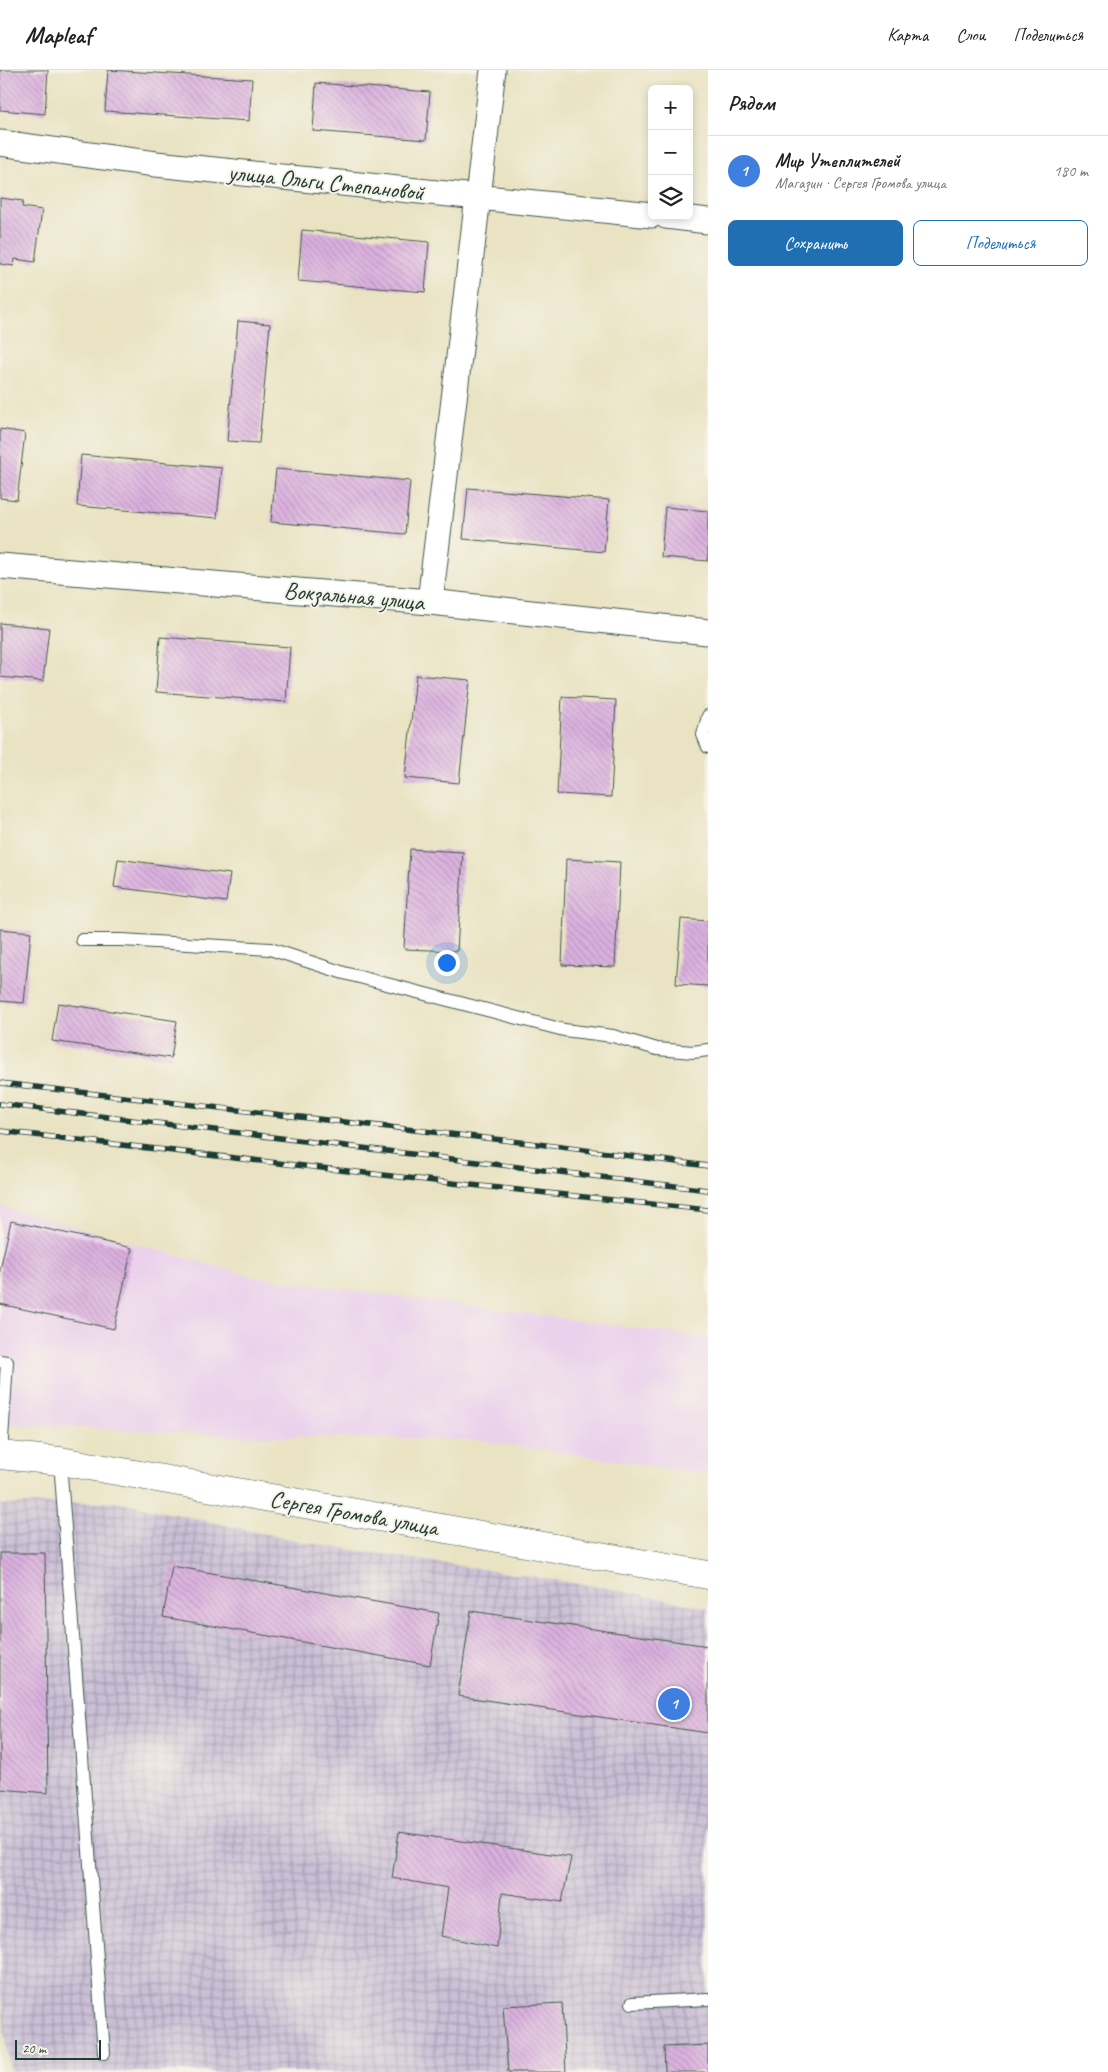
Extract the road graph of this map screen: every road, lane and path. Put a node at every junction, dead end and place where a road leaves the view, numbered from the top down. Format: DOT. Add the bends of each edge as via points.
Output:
graph roads {
  1 [pos="494,70"];
  2 [pos="0,143"];
  3 [pos="478,197"];
  4 [pos="648,215"];
  5 [pos="693,219"];
  6 [pos="708,220"];
  7 [pos="0,566"];
  8 [pos="430,602"];
  9 [pos="708,632"];
  10 [pos="708,716"];
  11 [pos="708,747"];
  12 [pos="82,940"];
  13 [pos="708,1050"];
  14 [pos="0,1361"];
  15 [pos="1,1455"];
  16 [pos="60,1461"];
  17 [pos="708,1575"];
  18 [pos="708,1999"];
  19 [pos="632,2004"];
  20 [pos="104,2053"];
  1 -- 3 [label="street"];
  2 -- 3 [label="street, улица Ольги Степановой" via="156,164"];
  3 -- 4 [label="street, улица Ольги Степановой"];
  3 -- 8 [label="street"];
  5 -- 6 [label="street"];
  7 -- 8 [label="street, Вокзальная улица"];
  8 -- 9 [label="street, Вокзальная улица"];
  10 -- 11 [label="lane" via="703,735"];
  12 -- 13 [label="lane" via="270,949 344,973 564,1030 613,1036 657,1049"];
  14 -- 15 [label="lane" via="7,1362"];
  15 -- 16 [label="street, Сергея Громова улица"];
  16 -- 17 [label="street, Сергея Громова улица"];
  16 -- 20 [label="lane"];
  18 -- 19 [label="lane"];
}
